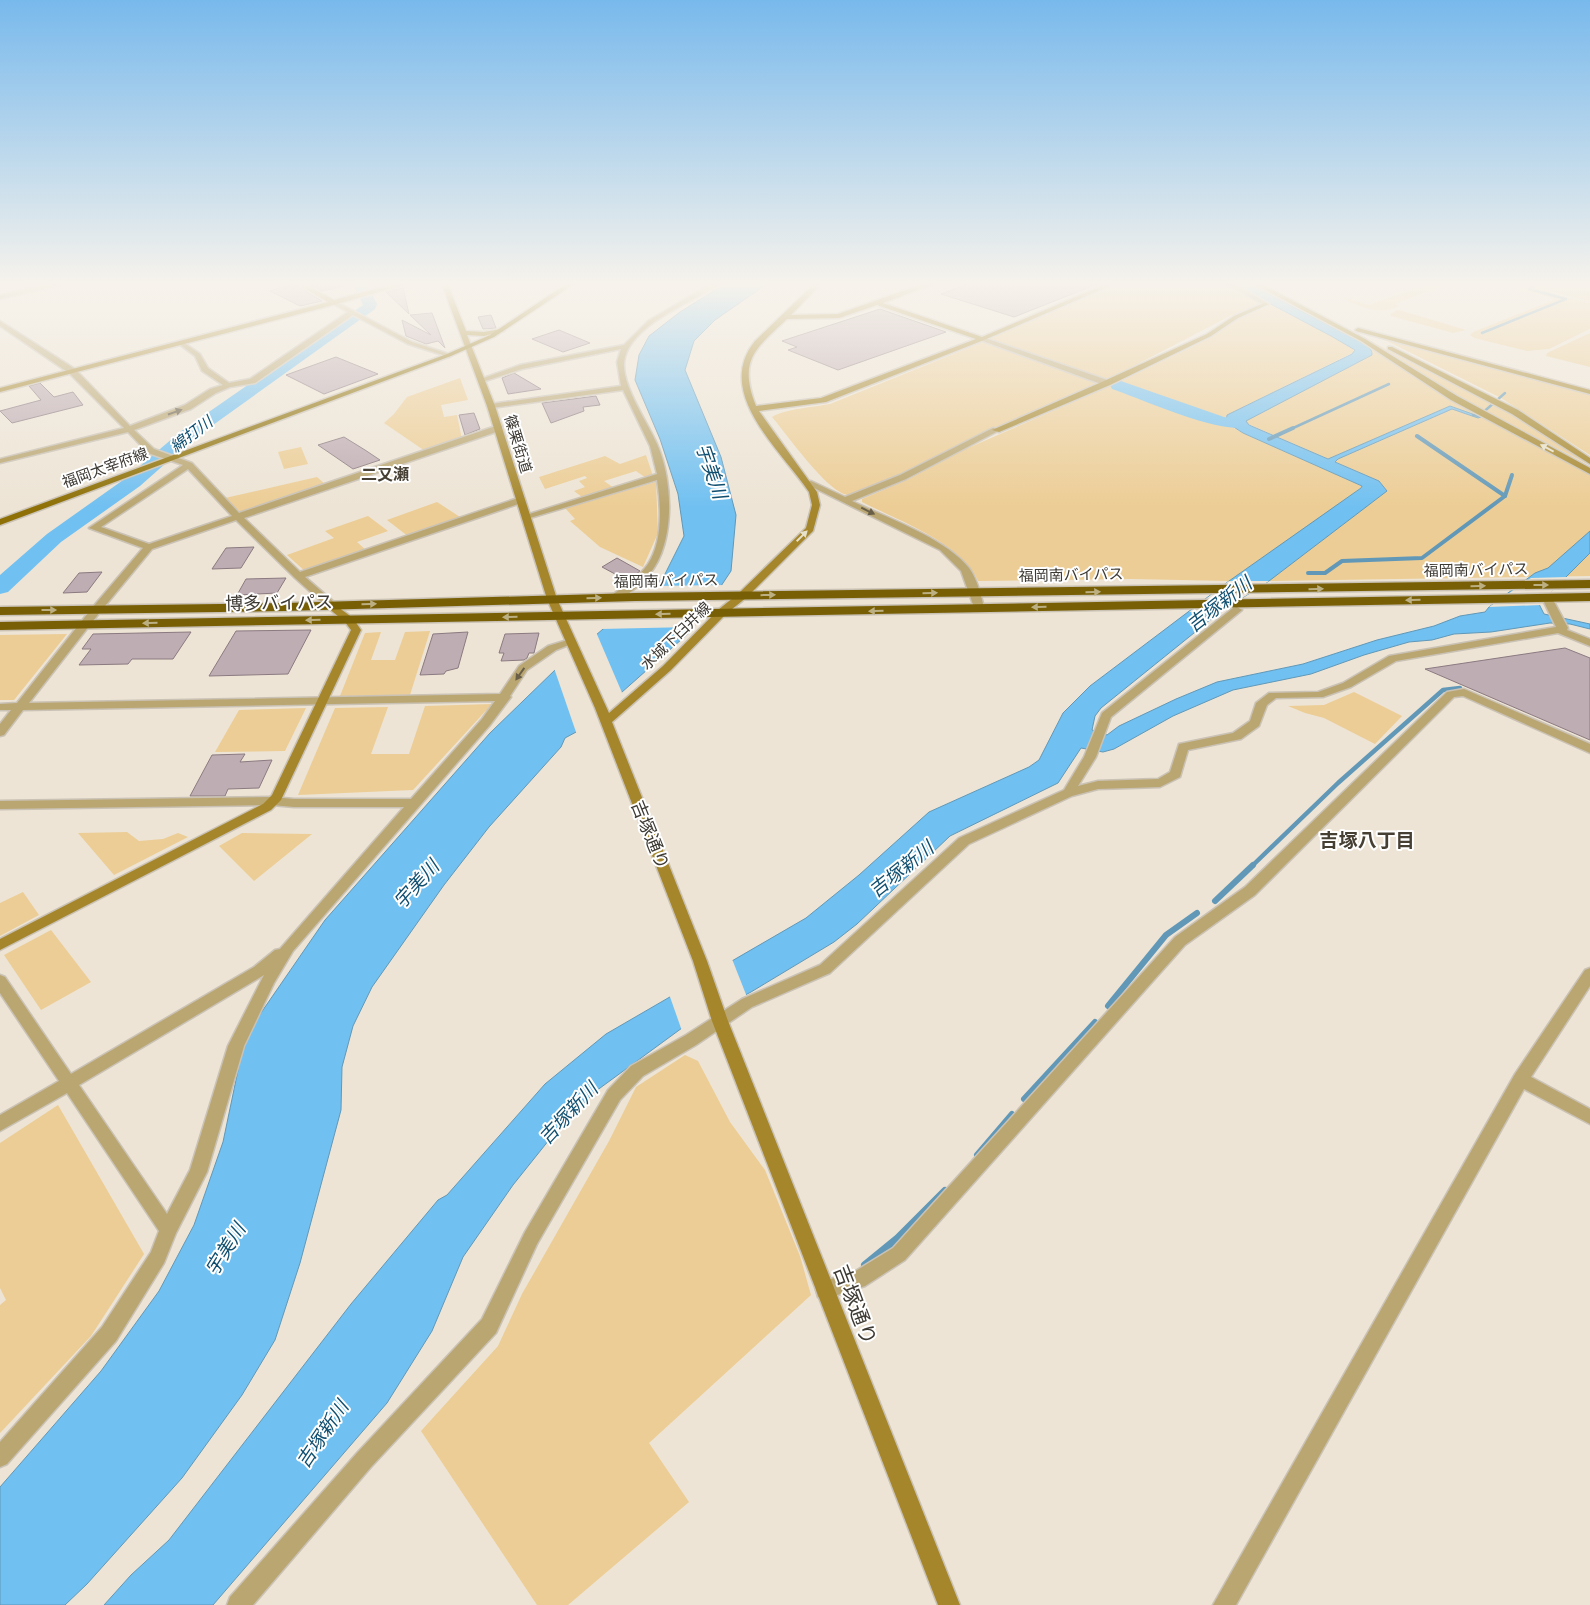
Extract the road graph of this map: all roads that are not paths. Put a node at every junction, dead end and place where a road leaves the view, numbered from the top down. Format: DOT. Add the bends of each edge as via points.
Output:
graph roads {
  1 [pos="51,357"];
  2 [pos="127,357"];
  3 [pos="199,357"];
  4 [pos="289,357"];
  5 [pos="447,357"];
  6 [pos="473,357"];
  7 [pos="572,357"];
  8 [pos="621,357"];
  9 [pos="748,357"];
  10 [pos="935,357"];
  11 [pos="1032,357"];
  12 [pos="1162,357"];
  13 [pos="1391,357"];
  14 [pos="1410,357"];
  15 [pos="1459,357"];
  16 [pos="72,371"];
  17 [pos="482,380"];
  18 [pos="1106,383"];
  19 [pos="228,385"];
  20 [pos="626,387"];
  21 [pos="0,390"];
  22 [pos="1590,392"];
  23 [pos="491,406"];
  24 [pos="753,409"];
  25 [pos="499,428"];
  26 [pos="129,429"];
  27 [pos="170,459"];
  28 [pos="0,461"];
  29 [pos="1590,462"];
  30 [pos="188,465"];
  31 [pos="1590,471"];
  32 [pos="660,476"];
  33 [pos="808,483"];
  34 [pos="521,500"];
  35 [pos="846,500"];
  36 [pos="527,516"];
  37 [pos="238,517"];
  38 [pos="0,522"];
  39 [pos="149,547"];
  40 [pos="298,576"];
  41 [pos="1590,584"];
  42 [pos="976,593"];
  43 [pos="743,596"];
  44 [pos="1590,597"];
  45 [pos="616,598"];
  46 [pos="1547,598"];
  47 [pos="552,599"];
  48 [pos="332,605"];
  49 [pos="979,608"];
  50 [pos="96,610"];
  51 [pos="1237,610"];
  52 [pos="0,611"];
  53 [pos="717,613"];
  54 [pos="559,616"];
  55 [pos="349,620"];
  56 [pos="85,624"];
  57 [pos="0,626"];
  58 [pos="1558,630"];
  59 [pos="571,642"];
  60 [pos="1590,643"];
  61 [pos="505,697"];
  62 [pos="322,701"];
  63 [pos="0,707"];
  64 [pos="20,707"];
  65 [pos="606,721"];
  66 [pos="0,732"];
  67 [pos="1590,749"];
  68 [pos="1068,793"];
  69 [pos="272,801"];
  70 [pos="416,803"];
  71 [pos="0,805"];
  72 [pos="0,945"];
  73 [pos="288,947"];
  74 [pos="1590,974"];
  75 [pos="0,981"];
  76 [pos="720,1021"];
  77 [pos="1521,1079"];
  78 [pos="68,1083"];
  79 [pos="1590,1116"];
  80 [pos="0,1124"];
  81 [pos="168,1230"];
  82 [pos="825,1290"];
  83 [pos="0,1457"];
  84 [pos="238,1605"];
  85 [pos="949,1605"];
  86 [pos="1224,1605"];
  1 -- 16 [label="street"];
  2 -- 16 [label="street"];
  3 -- 19 [label="street" via="205,370"];
  4 -- 19 [label="street" via="252,381"];
  5 -- 27 [label="main road, 福岡太宰府線"];
  6 -- 17 [label="street, 篠栗街道"];
  7 -- 17 [label="street" via="520,367"];
  8 -- 20 [label="street" via="619,370"];
  9 -- 24 [label="street, 水城下臼井線" via="743,376"];
  10 -- 24 [label="street" via="823,400"];
  11 -- 18 [label="street"];
  12 -- 18 [label="street"];
  31 -- 13 [label="street, one-way" via="1454,398"];
  14 -- 29 [label="street" via="1515,412"];
  15 -- 22 [label="street"];
  16 -- 21 [label="street"];
  16 -- 26 [label="street"];
  17 -- 23 [label="street, 篠栗街道"];
  18 -- 35 [label="street"];
  26 -- 19 [label="street, one-way" via="188,407"];
  20 -- 23 [label="street"];
  20 -- 32 [label="street" via="654,447"];
  23 -- 25 [label="street, 篠栗街道"];
  24 -- 33 [label="street, 水城下臼井線"];
  25 -- 34 [label="street, 篠栗街道"];
  25 -- 37 [label="street"];
  26 -- 27 [label="street" via="151,451"];
  26 -- 28 [label="street"];
  27 -- 30 [label="street"];
  27 -- 38 [label="main road, 福岡太宰府線"];
  30 -- 37 [label="street"];
  30 -- 39 [label="street" via="94,528"];
  32 -- 36 [label="street"];
  32 -- 45 [label="street" via="665,523 657,557 641,579"];
  33 -- 35 [label="street"];
  43 -- 33 [label="street, 水城下臼井線, one-way" via="810,529 816,505"];
  34 -- 36 [label="street, 篠栗街道"];
  34 -- 40 [label="street"];
  35 -- 42 [label="street, one-way" via="943,548 965,570"];
  36 -- 47 [label="street, 篠栗街道"];
  37 -- 39 [label="street"];
  37 -- 40 [label="street"];
  39 -- 50 [label="street"];
  40 -- 48 [label="street"];
  42 -- 41 [label="highway, 福岡南バイパス, one-way"];
  43 -- 42 [label="highway, 福岡南バイパス, one-way"];
  42 -- 49 [label="street"];
  43 -- 45 [label="highway, 福岡南バイパス"];
  43 -- 53 [label="street, 水城下臼井線"];
  44 -- 46 [label="highway, 福岡南バイパス"];
  47 -- 45 [label="highway, 福岡南バイパス, one-way"];
  46 -- 49 [label="highway, 福岡南バイパス, one-way"];
  46 -- 58 [label="street" via="1563,628"];
  48 -- 47 [label="highway, 博多バイパス, one-way"];
  47 -- 54 [label="street, 篠栗街道"];
  48 -- 50 [label="highway, 博多バイパス"];
  48 -- 55 [label="street"];
  49 -- 53 [label="highway, 福岡南バイパス, one-way"];
  52 -- 50 [label="highway, 博多バイパス, one-way"];
  50 -- 56 [label="street"];
  51 -- 68 [label="street" via="1106,715 1090,756"];
  53 -- 54 [label="highway, 福岡南バイパス, one-way"];
  53 -- 65 [label="street, 水城下臼井線" via="668,668"];
  54 -- 55 [label="highway, 博多バイパス, one-way"];
  54 -- 59 [label="street"];
  55 -- 56 [label="highway, 博多バイパス, one-way"];
  55 -- 62 [label="street" via="356,630"];
  56 -- 57 [label="highway, 博多バイパス"];
  56 -- 64 [label="street"];
  58 -- 60 [label="street"];
  58 -- 68 [label="street" via="1393,658 1347,685 1319,695 1273,695 1262,703 1255,723 1237,736 1183,747 1176,774 1160,782 1098,785"];
  59 -- 61 [label="street, one-way" via="552,648 524,668"];
  59 -- 65 [label="street, 吉塚通り"];
  61 -- 62 [label="street"];
  61 -- 70 [label="street"];
  62 -- 64 [label="street"];
  62 -- 69 [label="street" via="277,797"];
  63 -- 64 [label="street"];
  64 -- 66 [label="street"];
  65 -- 76 [label="street, 吉塚通り" via="700,961"];
  67 -- 82 [label="street" via="1464,692 1451,694 1250,891 1180,941 899,1254 858,1280"];
  68 -- 76 [label="street" via="964,841 826,969 747,1003"];
  69 -- 70 [label="street"];
  69 -- 71 [label="street"];
  69 -- 72 [label="street" via="267,807"];
  70 -- 73 [label="street"];
  73 -- 78 [label="street" via="259,971"];
  73 -- 81 [label="street" via="236,1046 198,1172"];
  74 -- 77 [label="street"];
  75 -- 78 [label="street"];
  76 -- 82 [label="street, 吉塚通り"];
  76 -- 84 [label="street" via="637,1070 614,1094 531,1238 489,1326 364,1460"];
  77 -- 79 [label="street"];
  77 -- 86 [label="street"];
  78 -- 80 [label="street"];
  78 -- 81 [label="street"];
  81 -- 83 [label="street" via="158,1256 109,1334"];
  82 -- 85 [label="street, 吉塚通り"];
}
